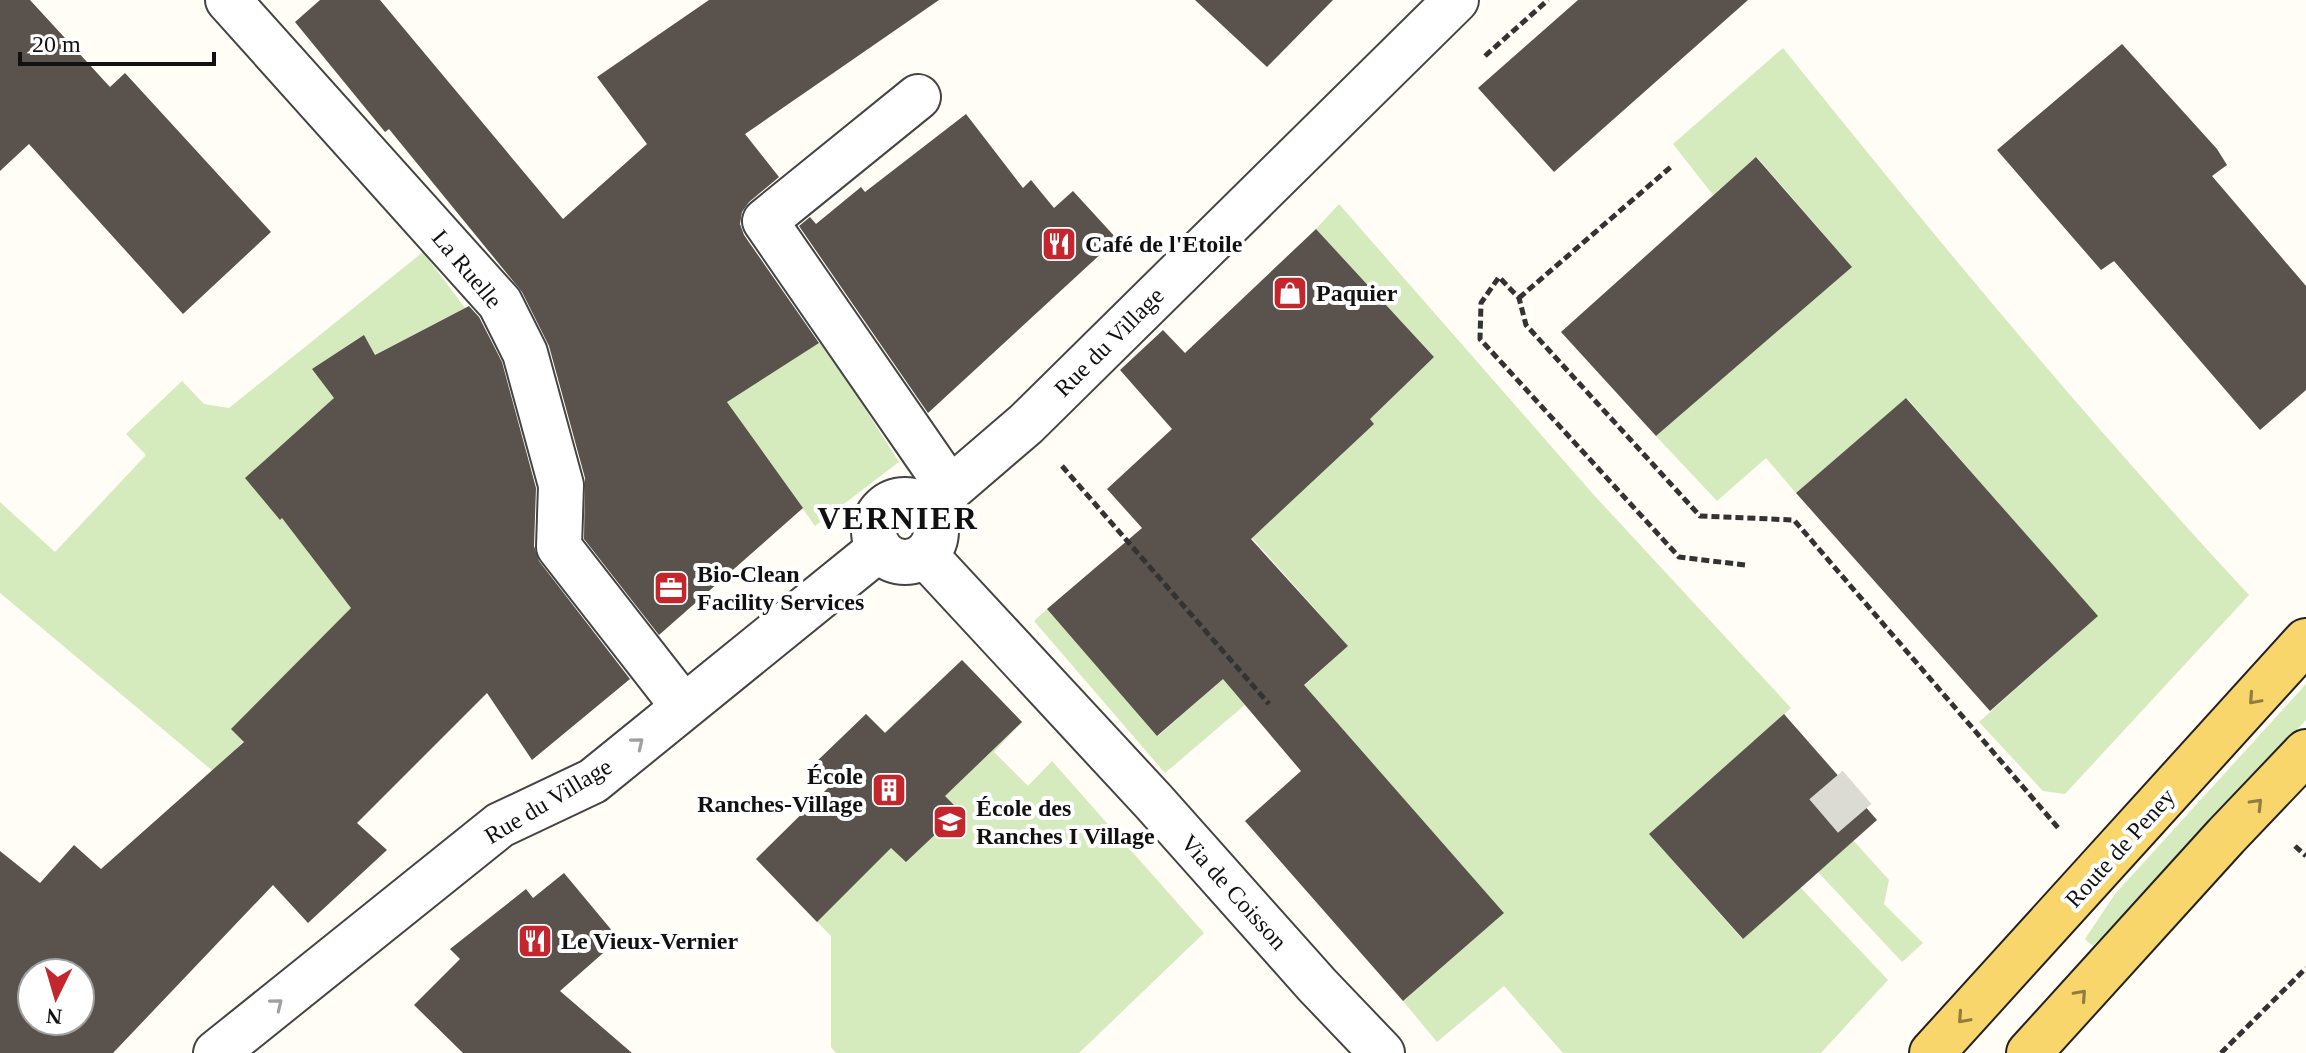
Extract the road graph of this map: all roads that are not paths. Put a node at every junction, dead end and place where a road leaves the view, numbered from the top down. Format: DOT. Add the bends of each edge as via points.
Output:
graph roads {
  1 [pos="228,0"];
  2 [pos="1456,0"];
  3 [pos="918,97"];
  4 [pos="938,499"];
  5 [pos="879,549"];
  6 [pos="925,555"];
  7 [pos="2306,641"];
  8 [pos="683,706"];
  9 [pos="2306,752"];
  10 [pos="216,1053"];
  11 [pos="1382,1053"];
  12 [pos="1932,1053"];
  13 [pos="2029,1053"];
  1 -- 8 [label="street, La Ruelle" via="500,303 525,353 561,485 559,547"];
  2 -- 4 [label="street, Rue du Village" via="1026,424"];
  3 -- 4 [label="street" via="765,221"];
  4 -- 5 [label="street" via="893,502 879,513 874,531"];
  4 -- 6 [label="street" via="935,541"];
  5 -- 6 [label="street" via="892,560 909,562"];
  5 -- 8 [label="street, Rue du Village"];
  6 -- 11 [label="street, Via de Coisson"];
  7 -- 12 [label="main road, Route de Peney, one-way"];
  10 -- 8 [label="street, Rue du Village, one-way" via="500,825 593,781"];
  13 -- 9 [label="main road, one-way"];
}
